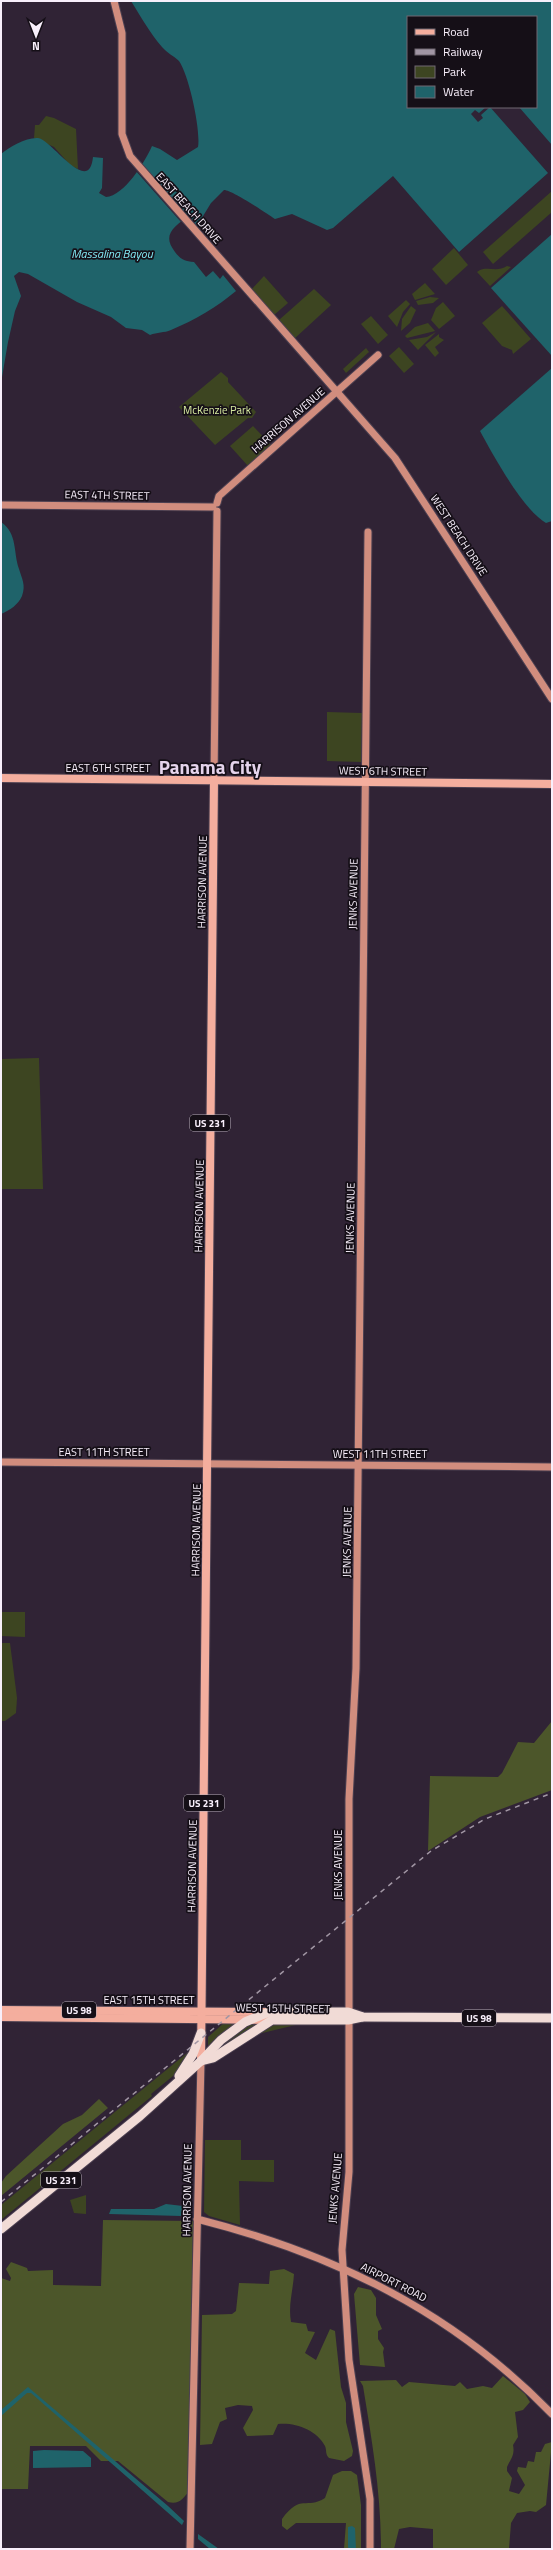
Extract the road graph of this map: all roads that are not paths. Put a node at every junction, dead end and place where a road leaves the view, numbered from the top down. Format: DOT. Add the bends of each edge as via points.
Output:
graph roads {
  1 [pos="114,1"];
  2 [pos="378,355"];
  3 [pos="337,392"];
  4 [pos="1,505"];
  5 [pos="215,507"];
  6 [pos="368,532"];
  7 [pos="552,699"];
  8 [pos="1,778"];
  9 [pos="214,780"];
  10 [pos="366,782"];
  11 [pos="552,784"];
  12 [pos="1,1462"];
  13 [pos="207,1463"];
  14 [pos="358,1465"];
  15 [pos="552,1466"];
  16 [pos="1,2010"];
  17 [pos="32,2014"];
  18 [pos="201,2015"];
  19 [pos="271,2016"];
  20 [pos="348,2016"];
  21 [pos="1,2018"];
  22 [pos="552,2018"];
  23 [pos="249,2020"];
  24 [pos="201,2033"];
  25 [pos="201,2061"];
  26 [pos="171,2088"];
  27 [pos="197,2219"];
  28 [pos="1,2229"];
  29 [pos="343,2269"];
  30 [pos="552,2414"];
  31 [pos="190,2549"];
  32 [pos="370,2549"];
  1 -- 3 [label="street, EAST BEACH DRIVE" via="122,33 122,138 128,155"];
  2 -- 3 [label="street, HARRISON AVENUE"];
  3 -- 5 [label="street, HARRISON AVENUE" via="219,496"];
  3 -- 7 [label="street, WEST BEACH DRIVE" via="397,460"];
  4 -- 5 [label="street, EAST 4TH STREET"];
  5 -- 9 [label="street, HARRISON AVENUE"];
  6 -- 10 [label="street, JENKS AVENUE"];
  8 -- 9 [label="main road, EAST 6TH STREET"];
  9 -- 10 [label="main road, WEST 6TH STREET"];
  9 -- 13 [label="main road, HARRISON AVENUE / US 231"];
  10 -- 11 [label="main road, WEST 6TH STREET"];
  10 -- 14 [label="street, JENKS AVENUE"];
  12 -- 13 [label="street, EAST 11TH STREET"];
  13 -- 14 [label="street, WEST 11TH STREET"];
  13 -- 18 [label="main road, HARRISON AVENUE / US 231"];
  14 -- 15 [label="street, WEST 11TH STREET"];
  14 -- 20 [label="street, JENKS AVENUE" via="356,1694 349,1790"];
  16 -- 17 [label="main road, EAST 15TH STREET / US 98"];
  17 -- 18 [label="main road, EAST 15TH STREET / US 98"];
  17 -- 21 [label="main road, EAST 15TH STREET / US 98"];
  18 -- 19 [label="main road, WEST 15TH STREET / US 98"];
  18 -- 23 [label="main road, WEST 15TH STREET / US 98"];
  18 -- 24 [label="main road, HARRISON AVENUE / US 231"];
  19 -- 20 [label="highway, WEST 15TH STREET / US 98"];
  19 -- 23 [label="highway"];
  19 -- 25 [label="highway" via="213,2058"];
  20 -- 22 [label="highway, WEST 15TH STREET / US 98"];
  20 -- 29 [label="street, JENKS AVENUE" via="349,2169 342,2230"];
  23 -- 25 [label="highway" via="211,2048"];
  24 -- 25 [label="main road, HARRISON AVENUE / US 231"];
  24 -- 26 [label="highway" via="190,2060"];
  25 -- 26 [label="highway, US 231"];
  25 -- 27 [label="street, HARRISON AVENUE"];
  26 -- 28 [label="highway, US 231"];
  27 -- 29 [label="street, AIRPORT ROAD" via="257,2236"];
  27 -- 31 [label="street, HARRISON AVENUE"];
  29 -- 30 [label="street, AIRPORT ROAD" via="402,2297 447,2324 503,2367"];
  29 -- 32 [label="street, JENKS AVENUE" via="350,2368 369,2490"];
}
